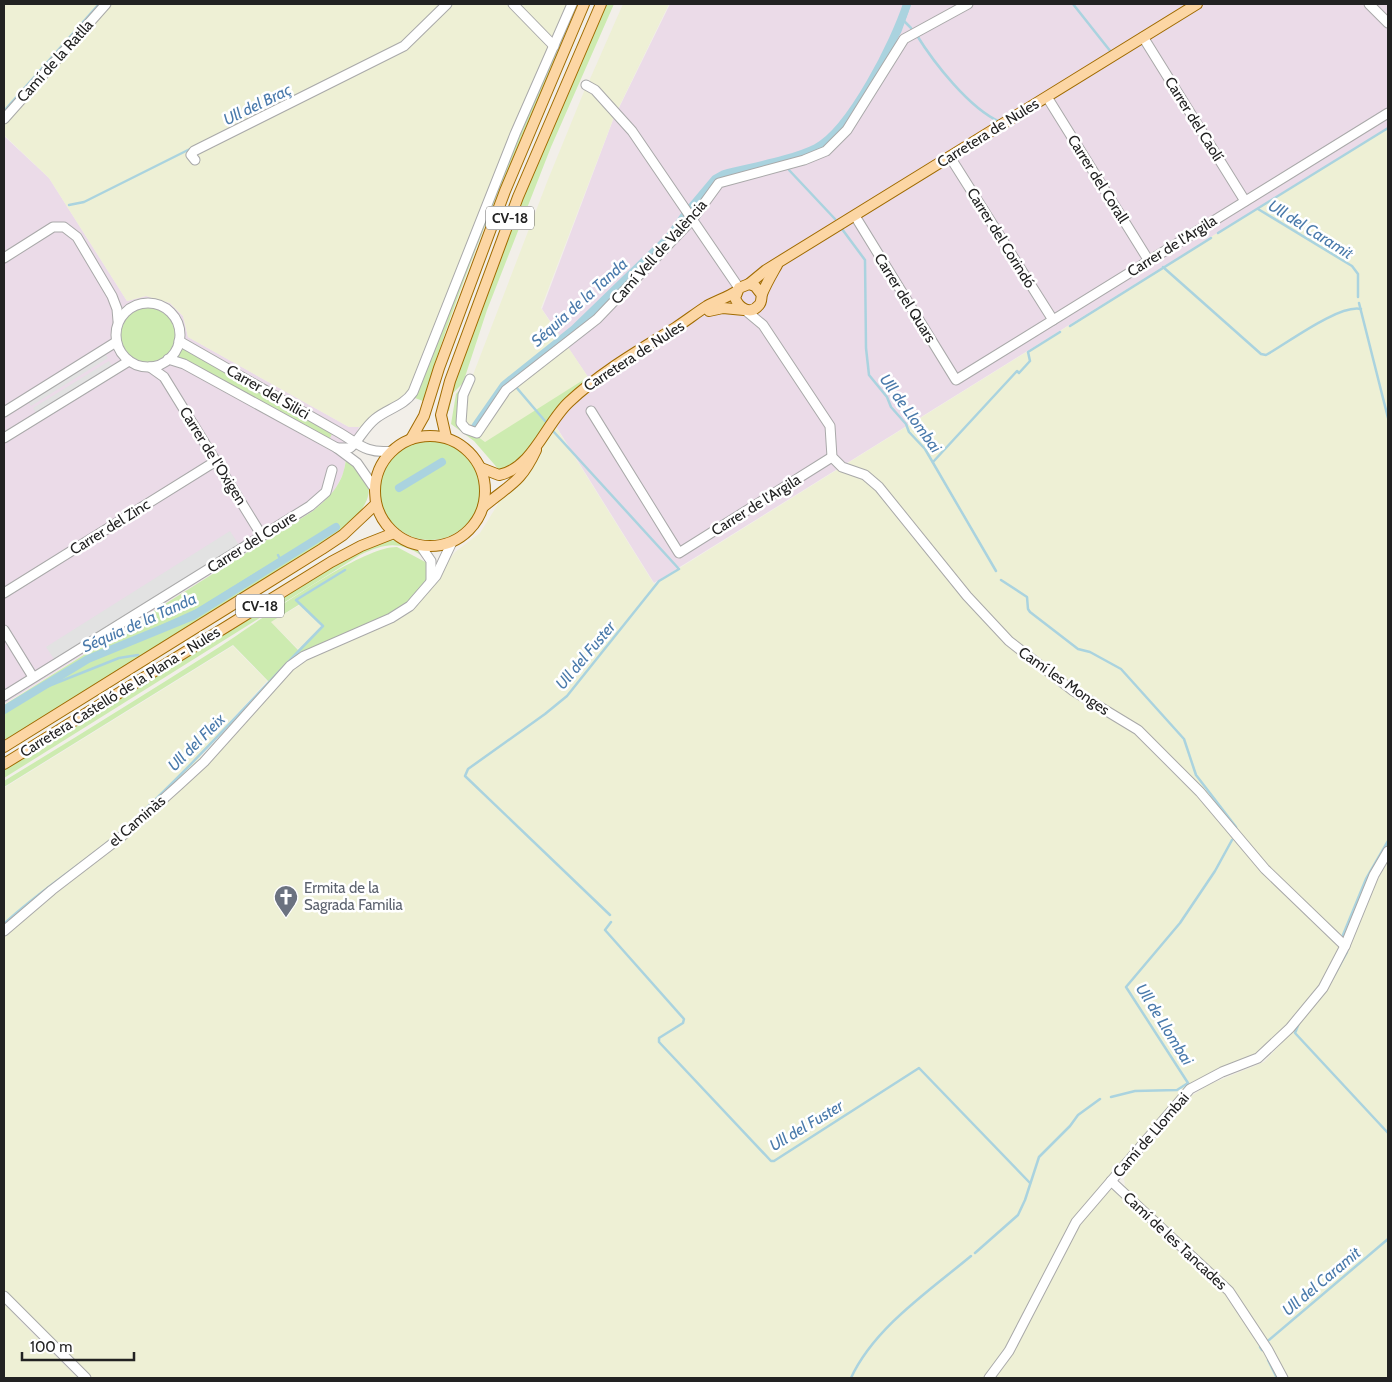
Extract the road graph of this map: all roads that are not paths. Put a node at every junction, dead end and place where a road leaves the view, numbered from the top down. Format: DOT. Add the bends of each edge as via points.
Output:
graph roads {
  1 [pos="106,4"];
  2 [pos="447,4"];
  3 [pos="513,4"];
  4 [pos="572,4"];
  5 [pos="584,4"];
  6 [pos="600,4"];
  7 [pos="968,4"];
  8 [pos="1197,4"];
  9 [pos="1369,4"];
  10 [pos="1388,23"];
  11 [pos="1143,37"];
  12 [pos="554,46"];
  13 [pos="586,85"];
  14 [pos="1047,97"];
  15 [pos="1388,113"];
  16 [pos="4,118"];
  17 [pos="950,157"];
  18 [pos="195,160"];
  19 [pos="1245,202"];
  20 [pos="855,216"];
  21 [pos="692,220"];
  22 [pos="4,258"];
  23 [pos="1149,261"];
  24 [pos="780,262"];
  25 [pos="740,285"];
  26 [pos="114,300"];
  27 [pos="760,300"];
  28 [pos="130,308"];
  29 [pos="744,310"];
  30 [pos="692,317"];
  31 [pos="1052,320"];
  32 [pos="118,321"];
  33 [pos="763,325"];
  34 [pos="179,341"];
  35 [pos="116,342"];
  36 [pos="129,360"];
  37 [pos="166,361"];
  38 [pos="150,366"];
  39 [pos="164,377"];
  40 [pos="470,380"];
  41 [pos="956,380"];
  42 [pos="591,411"];
  43 [pos="4,412"];
  44 [pos="362,431"];
  45 [pos="340,433"];
  46 [pos="446,437"];
  47 [pos="4,438"];
  48 [pos="411,439"];
  49 [pos="540,441"];
  50 [pos="356,443"];
  51 [pos="337,448"];
  52 [pos="392,451"];
  53 [pos="832,457"];
  54 [pos="216,461"];
  55 [pos="481,468"];
  56 [pos="332,470"];
  57 [pos="374,489"];
  58 [pos="376,504"];
  59 [pos="483,506"];
  60 [pos="394,533"];
  61 [pos="262,536"];
  62 [pos="452,542"];
  63 [pos="420,545"];
  64 [pos="430,583"];
  65 [pos="4,592"];
  66 [pos="4,630"];
  67 [pos="33,677"];
  68 [pos="4,696"];
  69 [pos="4,747"];
  70 [pos="4,764"];
  71 [pos="1388,851"];
  72 [pos="4,931"];
  73 [pos="1345,946"];
  74 [pos="1111,1181"];
  75 [pos="4,1296"];
  76 [pos="86,1378"];
  77 [pos="989,1378"];
  78 [pos="1283,1378"];
  1 -- 16 [label="street, Camí de la Ratlla"];
  2 -- 18 [label="street" via="404,46 194,151"];
  3 -- 12 [label="street"];
  4 -- 12 [label="street"];
  5 -- 48 [label="main road, CV-18" via="505,190 438,368 424,416"];
  6 -- 46 [label="main road, CV-18" via="518,197 450,381 440,415"];
  7 -- 21 [label="street, Camí Vell de València" via="904,40 847,130 826,151 719,183"];
  8 -- 11 [label="main road, Carretera de Nules"];
  9 -- 10 [label="street"];
  11 -- 14 [label="main road, Carretera de Nules"];
  11 -- 19 [label="street, Carrer del Caolí"];
  12 -- 44 [label="street" via="508,150 413,392"];
  13 -- 21 [label="street" via="595,90 632,131"];
  14 -- 17 [label="main road, Carretera de Nules"];
  14 -- 23 [label="street, Carrer del Corall"];
  15 -- 19 [label="street, Carrer de l'Argila"];
  17 -- 20 [label="main road, Carretera de Nules"];
  17 -- 31 [label="street, Carrer del Corindó"];
  19 -- 23 [label="street, Carrer de l'Argila"];
  20 -- 24 [label="main road, Carretera de Nules"];
  20 -- 41 [label="street, Carrer del Quars"];
  21 -- 25 [label="street"];
  21 -- 40 [label="street, Camí Vell de València" via="597,319 506,390 477,433 461,423 463,395"];
  22 -- 26 [label="street" via="53,227 64,227 77,238"];
  23 -- 31 [label="street, Carrer de l'Argila"];
  24 -- 25 [label="main road, Carretera de Nules"];
  24 -- 27 [label="main road, Carretera de Nules"];
  25 -- 27 [label="main road" via="755,286"];
  25 -- 29 [label="main road" via="735,298"];
  25 -- 30 [label="main road, Carretera de Nules" via="728,298 707,306"];
  26 -- 28 [label="street"];
  26 -- 32 [label="street"];
  27 -- 29 [label="main road" via="753,310"];
  27 -- 33 [label="street"];
  28 -- 32 [label="street"];
  28 -- 34 [label="street" via="150,303 169,312 176,320"];
  29 -- 30 [label="main road, Carretera de Nules" via="723,308"];
  29 -- 33 [label="street"];
  30 -- 49 [label="main road, Carretera de Nules" via="609,368 586,386 565,405"];
  31 -- 41 [label="street, Carrer de l'Argila"];
  32 -- 35 [label="street"];
  33 -- 53 [label="street" via="830,426"];
  34 -- 37 [label="street"];
  34 -- 45 [label="street, Carrer del Silici"];
  35 -- 36 [label="street"];
  35 -- 43 [label="street"];
  36 -- 38 [label="street"];
  36 -- 47 [label="street"];
  37 -- 38 [label="street"];
  37 -- 39 [label="street, Carrer de l'Oxigen"];
  37 -- 51 [label="street, Carrer del Silici" via="184,364"];
  38 -- 39 [label="street, Carrer de l'Oxigen"];
  39 -- 54 [label="street, Carrer de l'Oxigen"];
  42 -- 53 [label="street, Carrer de l'Argila" via="679,553"];
  44 -- 45 [label="street"];
  44 -- 50 [label="street"];
  45 -- 50 [label="street, Carrer del Silici"];
  46 -- 48 [label="main road, CV-18" via="427,435"];
  46 -- 55 [label="main road" via="464,447"];
  48 -- 52 [label="main road, CV-18"];
  49 -- 55 [label="main road, Carretera de Nules" via="517,466 504,474"];
  49 -- 59 [label="main road, Carretera de Nules" via="526,471"];
  50 -- 51 [label="street" via="350,448"];
  50 -- 52 [label="street, Carrer del Silici" via="370,452"];
  51 -- 57 [label="street, Carrer del Silici" via="357,463"];
  52 -- 57 [label="main road, CV-18" via="379,468"];
  53 -- 73 [label="street, Camí les Monges" via="842,467 865,475 879,488 967,596 1009,641 1072,690 1138,730 1200,792 1265,869"];
  54 -- 61 [label="street, Carrer de l'Oxigen"];
  54 -- 65 [label="street, Carrer del Zinc"];
  55 -- 59 [label="main road" via="485,488"];
  56 -- 61 [label="street, Carrer del Coure" via="326,492"];
  57 -- 58 [label="main road, CV-18"];
  58 -- 60 [label="main road, CV-18"];
  58 -- 69 [label="main road, Carretera Castelló de la Plana - Nules / CV-18" via="322,550"];
  59 -- 62 [label="main road" via="472,528"];
  60 -- 63 [label="main road"];
  60 -- 70 [label="main road, Carretera Castelló de la Plana - Nules / CV-18" via="331,562"];
  61 -- 67 [label="street, Carrer del Coure"];
  62 -- 63 [label="main road" via="437,546"];
  62 -- 64 [label="street, el Caminàs"];
  63 -- 64 [label="street" via="431,561"];
  64 -- 72 [label="street, el Caminàs" via="410,606 391,618 325,646 290,666 204,762 121,837"];
  66 -- 67 [label="street"];
  67 -- 68 [label="street, Carrer del Coure"];
  71 -- 73 [label="street, Camí de Llombai" via="1374,874"];
  73 -- 74 [label="street, Camí de Llombai" via="1323,988 1272,1046 1258,1058 1190,1089"];
  74 -- 77 [label="street, Camí de Llombai" via="1076,1222 1009,1351"];
  74 -- 78 [label="street, Camí de les Tancades" via="1229,1291"];
  75 -- 76 [label="street"];
}
